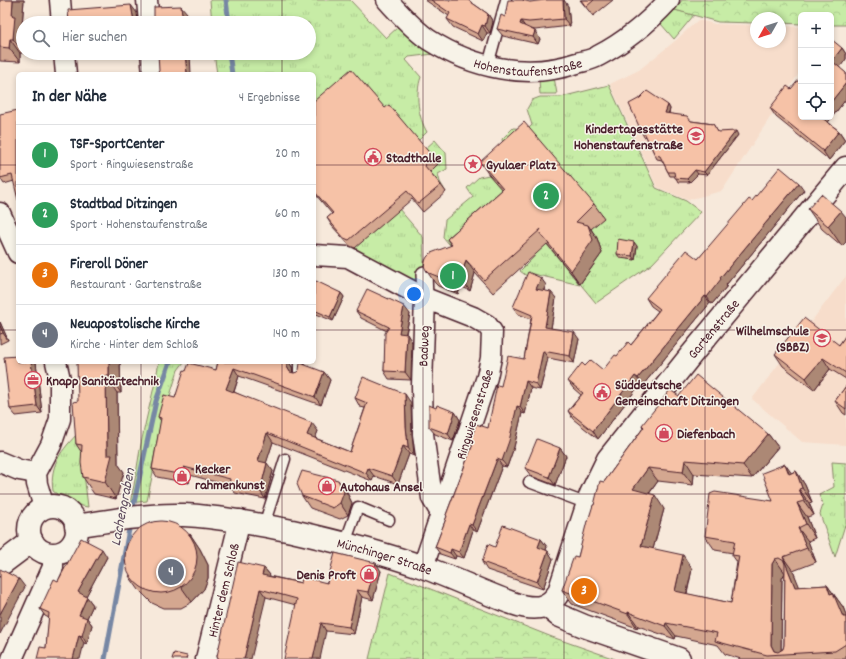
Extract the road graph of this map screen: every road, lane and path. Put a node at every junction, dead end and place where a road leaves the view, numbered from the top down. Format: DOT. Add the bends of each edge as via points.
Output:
graph roads {
  1 [pos="60,0"];
  2 [pos="147,0"];
  3 [pos="387,0"];
  4 [pos="506,0"];
  5 [pos="669,0"];
  6 [pos="61,16"];
  7 [pos="148,16"];
  8 [pos="65,60"];
  9 [pos="152,60"];
  10 [pos="488,65"];
  11 [pos="66,72"];
  12 [pos="153,72"];
  13 [pos="846,168"];
  14 [pos="0,213"];
  15 [pos="16,249"];
  16 [pos="316,255"];
  17 [pos="424,274"];
  18 [pos="425,298"];
  19 [pos="56,364"];
  20 [pos="299,364"];
  21 [pos="300,374"];
  22 [pos="286,459"];
  23 [pos="0,462"];
  24 [pos="36,473"];
  25 [pos="529,482"];
  26 [pos="588,504"];
  27 [pos="44,507"];
  28 [pos="441,513"];
  29 [pos="240,520"];
  30 [pos="389,520"];
  31 [pos="264,525"];
  32 [pos="76,526"];
  33 [pos="32,542"];
  34 [pos="345,543"];
  35 [pos="53,554"];
  36 [pos="0,565"];
  37 [pos="423,567"];
  38 [pos="546,606"];
  39 [pos="12,659"];
  40 [pos="206,659"];
  41 [pos="679,659"];
  1 -- 6 [label="street"];
  2 -- 7 [label="street"];
  3 -- 10 [label="street, Hohenstaufenstraße" via="407,22 429,39 467,59"];
  4 -- 10 [label="lane"];
  5 -- 10 [label="street, Hohenstaufenstraße" via="629,37 597,57 544,71 507,70"];
  8 -- 11 [label="street"];
  9 -- 12 [label="street"];
  13 -- 26 [label="main road, Gartenstraße" via="608,459"];
  14 -- 15 [label="street"];
  16 -- 18 [label="street" via="348,257"];
  17 -- 18 [label="street"];
  18 -- 28 [label="street, Badweg" via="430,333 422,400 423,434 432,498"];
  18 -- 28 [label="street, Ringwiesenstraße" via="473,317 487,325 492,332 487,377"];
  19 -- 24 [label="street" via="60,379 60,419 51,445"];
  20 -- 21 [label="lane"];
  22 -- 31 [label="lane"];
  23 -- 24 [label="street" via="19,470"];
  24 -- 27 [label="street"];
  25 -- 26 [label="lane"];
  26 -- 38 [label="main road, Gartenstraße" via="559,592 554,601"];
  27 -- 32 [label="main road" via="65,509 74,518"];
  27 -- 33 [label="main road" via="30,522"];
  28 -- 37 [label="street, Ringwiesenstraße"];
  29 -- 31 [label="main road, Münchinger Straße"];
  29 -- 32 [label="main road, Münchinger Straße" via="183,515 149,516"];
  29 -- 40 [label="street, Hinter dem Schloß"];
  30 -- 34 [label="lane" via="358,507"];
  31 -- 34 [label="main road, Münchinger Straße"];
  32 -- 35 [label="main road" via="73,542 68,548"];
  33 -- 35 [label="main road" via="37,548"];
  33 -- 36 [label="main road"];
  34 -- 37 [label="main road, Münchinger Straße"];
  35 -- 39 [label="street" via="53,567"];
  37 -- 38 [label="main road, Münchinger Straße" via="514,604 536,608"];
  38 -- 41 [label="main road" via="558,615 584,626"];
}
